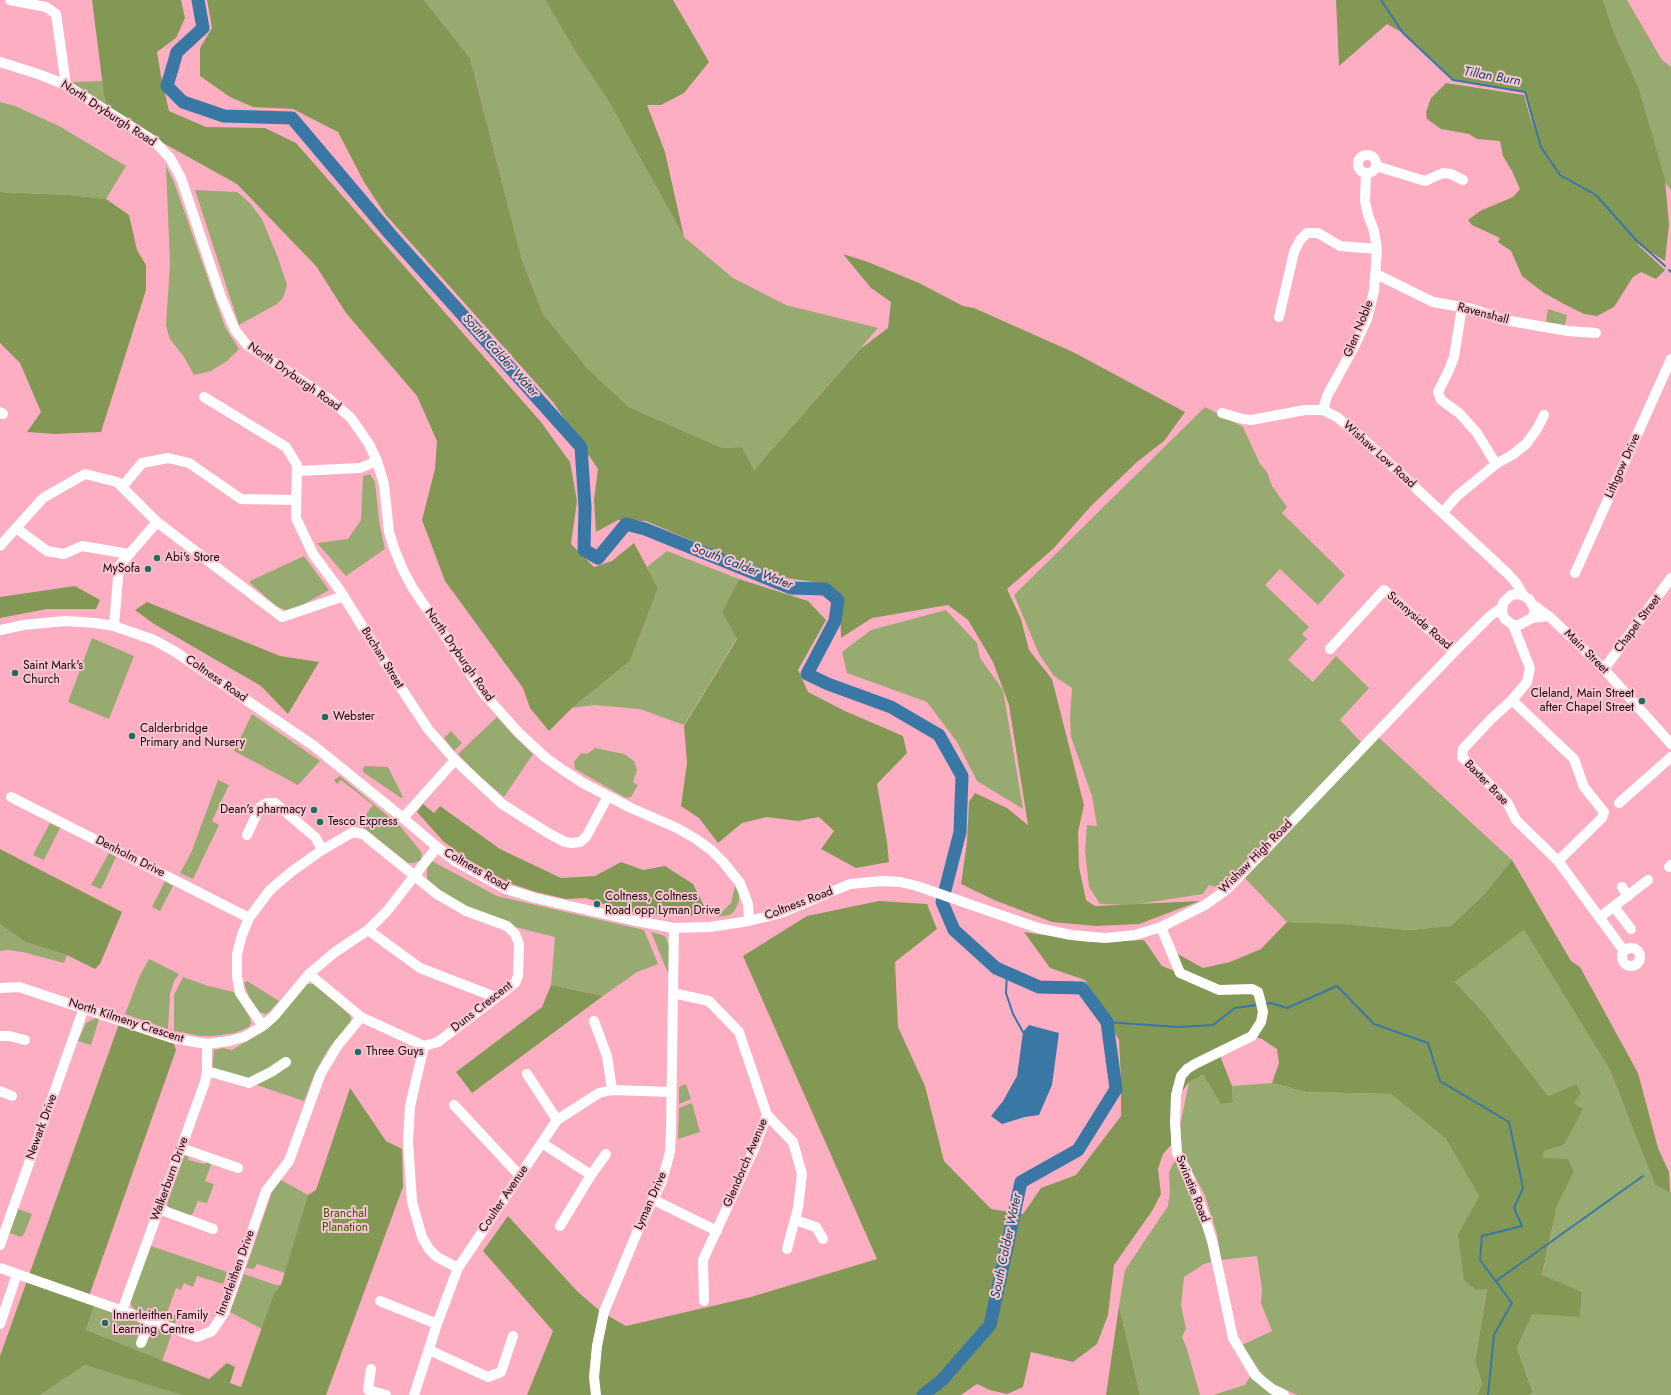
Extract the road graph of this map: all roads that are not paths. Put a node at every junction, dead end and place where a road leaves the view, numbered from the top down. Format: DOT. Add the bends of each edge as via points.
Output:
graph roads {
  1 [pos="10,0"];
  2 [pos="0,62"];
  3 [pos="66,85"];
  4 [pos="1376,166"];
  5 [pos="1366,173"];
  6 [pos="1463,180"];
  7 [pos="1377,250"];
  8 [pos="1376,274"];
  9 [pos="1462,308"];
  10 [pos="1279,318"];
  11 [pos="1596,333"];
  12 [pos="1671,359"];
  13 [pos="204,397"];
  14 [pos="1323,410"];
  15 [pos="1222,413"];
  16 [pos="1544,415"];
  17 [pos="377,460"];
  18 [pos="1496,464"];
  19 [pos="297,471"];
  20 [pos="122,487"];
  21 [pos="296,500"];
  22 [pos="1443,512"];
  23 [pos="157,522"];
  24 [pos="16,528"];
  25 [pos="0,546"];
  26 [pos="129,554"];
  27 [pos="1575,573"];
  28 [pos="1508,574"];
  29 [pos="1671,578"];
  30 [pos="1511,595"];
  31 [pos="344,596"];
  32 [pos="1524,596"];
  33 [pos="1532,604"];
  34 [pos="1501,608"];
  35 [pos="1490,616"];
  36 [pos="1548,616"];
  37 [pos="1528,621"];
  38 [pos="1509,622"];
  39 [pos="114,626"];
  40 [pos="0,630"];
  41 [pos="1330,649"];
  42 [pos="1524,650"];
  43 [pos="1454,652"];
  44 [pos="1604,669"];
  45 [pos="1512,700"];
  46 [pos="1671,744"];
  47 [pos="1671,757"];
  48 [pos="454,760"];
  49 [pos="608,796"];
  50 [pos="12,797"];
  51 [pos="1619,803"];
  52 [pos="403,818"];
  53 [pos="246,835"];
  54 [pos="437,847"];
  55 [pos="322,850"];
  56 [pos="1558,861"];
  57 [pos="416,875"];
  58 [pos="1648,880"];
  59 [pos="1622,887"];
  60 [pos="1628,896"];
  61 [pos="952,898"];
  62 [pos="1614,907"];
  63 [pos="249,918"];
  64 [pos="1600,918"];
  65 [pos="749,922"];
  66 [pos="1161,927"];
  67 [pos="674,928"];
  68 [pos="1631,929"];
  69 [pos="368,930"];
  70 [pos="1624,952"];
  71 [pos="309,974"];
  72 [pos="0,988"];
  73 [pos="673,993"];
  74 [pos="495,997"];
  75 [pos="84,1008"];
  76 [pos="361,1017"];
  77 [pos="594,1021"];
  78 [pos="263,1026"];
  79 [pos="0,1036"];
  80 [pos="25,1040"];
  81 [pos="207,1044"];
  82 [pos="424,1046"];
  83 [pos="286,1062"];
  84 [pos="207,1072"];
  85 [pos="527,1074"];
  86 [pos="612,1090"];
  87 [pos="0,1091"];
  88 [pos="671,1092"];
  89 [pos="12,1096"];
  90 [pos="454,1105"];
  91 [pos="767,1115"];
  92 [pos="557,1120"];
  93 [pos="542,1143"];
  94 [pos="181,1148"];
  95 [pos="606,1154"];
  96 [pos="238,1168"];
  97 [pos="591,1175"];
  98 [pos="520,1176"];
  99 [pos="654,1200"];
  100 [pos="159,1209"];
  101 [pos="795,1220"];
  102 [pos="560,1226"];
  103 [pos="213,1229"];
  104 [pos="717,1231"];
  105 [pos="823,1239"];
  106 [pos="0,1245"];
  107 [pos="787,1249"];
  108 [pos="0,1268"];
  109 [pos="458,1268"];
  110 [pos="17,1274"];
  111 [pos="380,1301"];
  112 [pos="704,1301"];
  113 [pos="122,1311"];
  114 [pos="150,1320"];
  115 [pos="0,1324"];
  116 [pos="437,1324"];
  117 [pos="513,1336"];
  118 [pos="142,1343"];
  119 [pos="429,1350"];
  120 [pos="371,1369"];
  121 [pos="386,1395"];
  122 [pos="414,1395"];
  123 [pos="596,1395"];
  124 [pos="1284,1395"];
  1 -- 3 [label="street" via="46,7 56,14"];
  2 -- 3 [label="street, North Dryburgh Road"];
  3 -- 17 [label="street, North Dryburgh Road" via="154,140 170,158 181,178 221,297 235,330 247,345 329,399 350,418"];
  4 -- 5 [label="street"];
  4 -- 5 [label="street, Glen Noble" via="1376,160 1372,155 1363,155 1358,159 1357,165 1360,171"];
  4 -- 6 [label="street, Glen Noble" via="1425,181 1443,174 1450,174"];
  5 -- 7 [label="street, Glen Noble" via="1365,200"];
  7 -- 8 [label="street, Glen Noble"];
  7 -- 10 [label="street" via="1340,246 1318,233 1308,233 1300,240 1294,252"];
  8 -- 9 [label="street, Ravenshall" via="1434,302"];
  8 -- 14 [label="street, Glen Noble" via="1366,319 1355,345 1326,396"];
  9 -- 11 [label="street, Ravenshall" via="1474,309 1516,322"];
  9 -- 18 [label="street" via="1454,357 1438,392 1441,400 1459,413 1477,432"];
  12 -- 27 [label="street, Lithgow Drive"];
  13 -- 19 [label="street, Buchan Street" via="286,447 297,465"];
  14 -- 15 [label="street" via="1305,410 1251,420"];
  14 -- 22 [label="street, Wishaw Low Road" via="1337,417 1361,437"];
  16 -- 18 [label="street" via="1526,444"];
  17 -- 19 [label="street" via="360,468"];
  17 -- 49 [label="street, North Dryburgh Road" via="384,484 389,532 402,568 484,694 546,758"];
  18 -- 22 [label="street" via="1457,496"];
  19 -- 21 [label="street, Buchan Street"];
  20 -- 21 [label="street" via="142,463 168,458 190,463 241,499"];
  20 -- 23 [label="street"];
  20 -- 24 [label="street" via="117,482 85,474 43,498"];
  21 -- 31 [label="street, Buchan Street" via="296,518 313,554"];
  22 -- 28 [label="street, Wishaw Low Road"];
  23 -- 26 [label="street"];
  23 -- 31 [label="street" via="282,617"];
  24 -- 25 [label="street"];
  24 -- 26 [label="street" via="47,551 64,554 82,546"];
  26 -- 39 [label="street" via="119,566"];
  28 -- 30 [label="street"];
  28 -- 32 [label="street, Wishaw Low Road"];
  29 -- 44 [label="street, Chapel Street"];
  30 -- 32 [label="street"];
  30 -- 34 [label="street" via="1504,600"];
  31 -- 48 [label="street, Buchan Street" via="424,724"];
  32 -- 33 [label="street, Main Street"];
  33 -- 36 [label="street, Main Street"];
  33 -- 37 [label="street" via="1534,613"];
  34 -- 35 [label="street, Wishaw High Road"];
  34 -- 38 [label="street"];
  35 -- 38 [label="street"];
  35 -- 43 [label="street, Wishaw High Road"];
  36 -- 37 [label="street"];
  36 -- 44 [label="street, Main Street"];
  37 -- 38 [label="street"];
  37 -- 42 [label="street, Baxter Brae"];
  38 -- 42 [label="street, Baxter Brae"];
  39 -- 40 [label="street, Coltness Road" via="65,621"];
  39 -- 52 [label="street, Coltness Road" via="154,640 189,660 314,746"];
  41 -- 43 [label="street, Sunnyside Road" via="1384,590"];
  42 -- 45 [label="street, Baxter Brae" via="1530,675"];
  43 -- 66 [label="street, Wishaw High Road" via="1226,890 1205,906"];
  44 -- 46 [label="street, Main Street"];
  45 -- 56 [label="street" via="1574,759 1584,787 1603,810 1604,816"];
  45 -- 56 [label="street, Baxter Brae" via="1463,749 1462,757 1507,802 1516,820"];
  47 -- 51 [label="street"];
  48 -- 49 [label="street, Buchan Street" via="502,804 565,842 580,842 586,837"];
  48 -- 52 [label="street"];
  49 -- 65 [label="street, North Dryburgh Road" via="677,828 711,850 740,883 748,904"];
  50 -- 63 [label="street, Denholm Drive"];
  52 -- 54 [label="street, Coltness Road"];
  53 -- 55 [label="street" via="260,807 267,803 275,803 316,838"];
  54 -- 57 [label="street, North Kilmeny Crescent"];
  54 -- 67 [label="street, Coltness Road" via="455,861 506,889 535,898"];
  55 -- 57 [label="street, Duns Crescent" via="353,832 363,834"];
  55 -- 63 [label="street, Duns Crescent" via="270,890"];
  56 -- 64 [label="street, Baxter Brae"];
  57 -- 69 [label="street, North Kilmeny Crescent"];
  57 -- 74 [label="street, Duns Crescent" via="443,897 466,911 507,926 515,934 519,944 518,976 515,982"];
  58 -- 60 [label="street"];
  59 -- 60 [label="street"];
  60 -- 62 [label="street"];
  61 -- 65 [label="street, Coltness Road" via="917,886 882,881 850,884 781,913"];
  61 -- 66 [label="street, Wishaw High Road" via="1038,928 1071,935 1105,938 1136,935"];
  62 -- 64 [label="street"];
  62 -- 68 [label="street"];
  63 -- 78 [label="street, Duns Crescent" via="237,954 237,977 240,993"];
  64 -- 70 [label="street, Baxter Brae"];
  65 -- 67 [label="street, Coltness Road"];
  66 -- 124 [label="street, Swinstie Road" via="1180,973 1219,990 1252,989 1258,992 1261,1022 1252,1036 1195,1064 1181,1076 1176,1095 1175,1122 1177,1153 1203,1212 1213,1244 1233,1338 1255,1375"];
  67 -- 73 [label="street, Lyman Drive"];
  69 -- 71 [label="street, North Kilmeny Crescent" via="335,952"];
  69 -- 74 [label="street" via="420,968"];
  71 -- 76 [label="street"];
  71 -- 78 [label="street, North Kilmeny Crescent"];
  72 -- 75 [label="street, North Kilmeny Crescent" via="19,986"];
  73 -- 88 [label="street, Lyman Drive"];
  73 -- 91 [label="street, Glendorch Avenue" via="709,1001 739,1032"];
  74 -- 82 [label="street, Duns Crescent" via="438,1042"];
  75 -- 81 [label="street, North Kilmeny Crescent" via="172,1038"];
  75 -- 106 [label="street, Newark Drive"];
  76 -- 82 [label="street"];
  76 -- 114 [label="street, Innerleithen Drive" via="338,1045 321,1073 289,1161 266,1191 224,1313 212,1330 197,1337"];
  77 -- 86 [label="street" via="607,1056"];
  78 -- 81 [label="street, North Kilmeny Crescent" via="244,1037"];
  79 -- 80 [label="street"];
  81 -- 84 [label="street, Walkerburn Drive"];
  82 -- 109 [label="street" via="410,1106 408,1141 412,1202 422,1237 429,1250"];
  83 -- 84 [label="street" via="249,1083"];
  84 -- 94 [label="street, Walkerburn Drive"];
  85 -- 92 [label="street"];
  86 -- 88 [label="street, Coulter Avenue"];
  86 -- 92 [label="street, Coulter Avenue" via="599,1093"];
  87 -- 89 [label="street"];
  88 -- 99 [label="street, Lyman Drive" via="670,1152"];
  90 -- 98 [label="street"];
  91 -- 101 [label="street" via="793,1142 802,1174"];
  91 -- 104 [label="street, Glendorch Avenue"];
  92 -- 93 [label="street, Coulter Avenue"];
  93 -- 97 [label="street"];
  93 -- 98 [label="street, Coulter Avenue"];
  94 -- 96 [label="street"];
  94 -- 100 [label="street, Walkerburn Drive"];
  95 -- 97 [label="street"];
  97 -- 102 [label="street"];
  98 -- 109 [label="street, Coulter Avenue"];
  99 -- 104 [label="street"];
  99 -- 123 [label="street, Lyman Drive" via="638,1230 604,1312 594,1377"];
  100 -- 103 [label="street"];
  100 -- 113 [label="street, Walkerburn Drive"];
  101 -- 105 [label="street" via="816,1227"];
  101 -- 107 [label="street"];
  104 -- 112 [label="street, Glendorch Avenue" via="703,1260"];
  108 -- 110 [label="street, Innerleithen Drive"];
  109 -- 116 [label="street, Coulter Avenue"];
  110 -- 113 [label="street, Innerleithen Drive"];
  110 -- 115 [label="street"];
  111 -- 116 [label="street"];
  113 -- 114 [label="street, Innerleithen Drive"];
  114 -- 118 [label="street"];
  116 -- 119 [label="street, Coulter Avenue"];
  117 -- 119 [label="street" via="501,1372 488,1377"];
  119 -- 122 [label="street, Coulter Avenue"];
  120 -- 121 [label="street" via="368,1390"];
}
